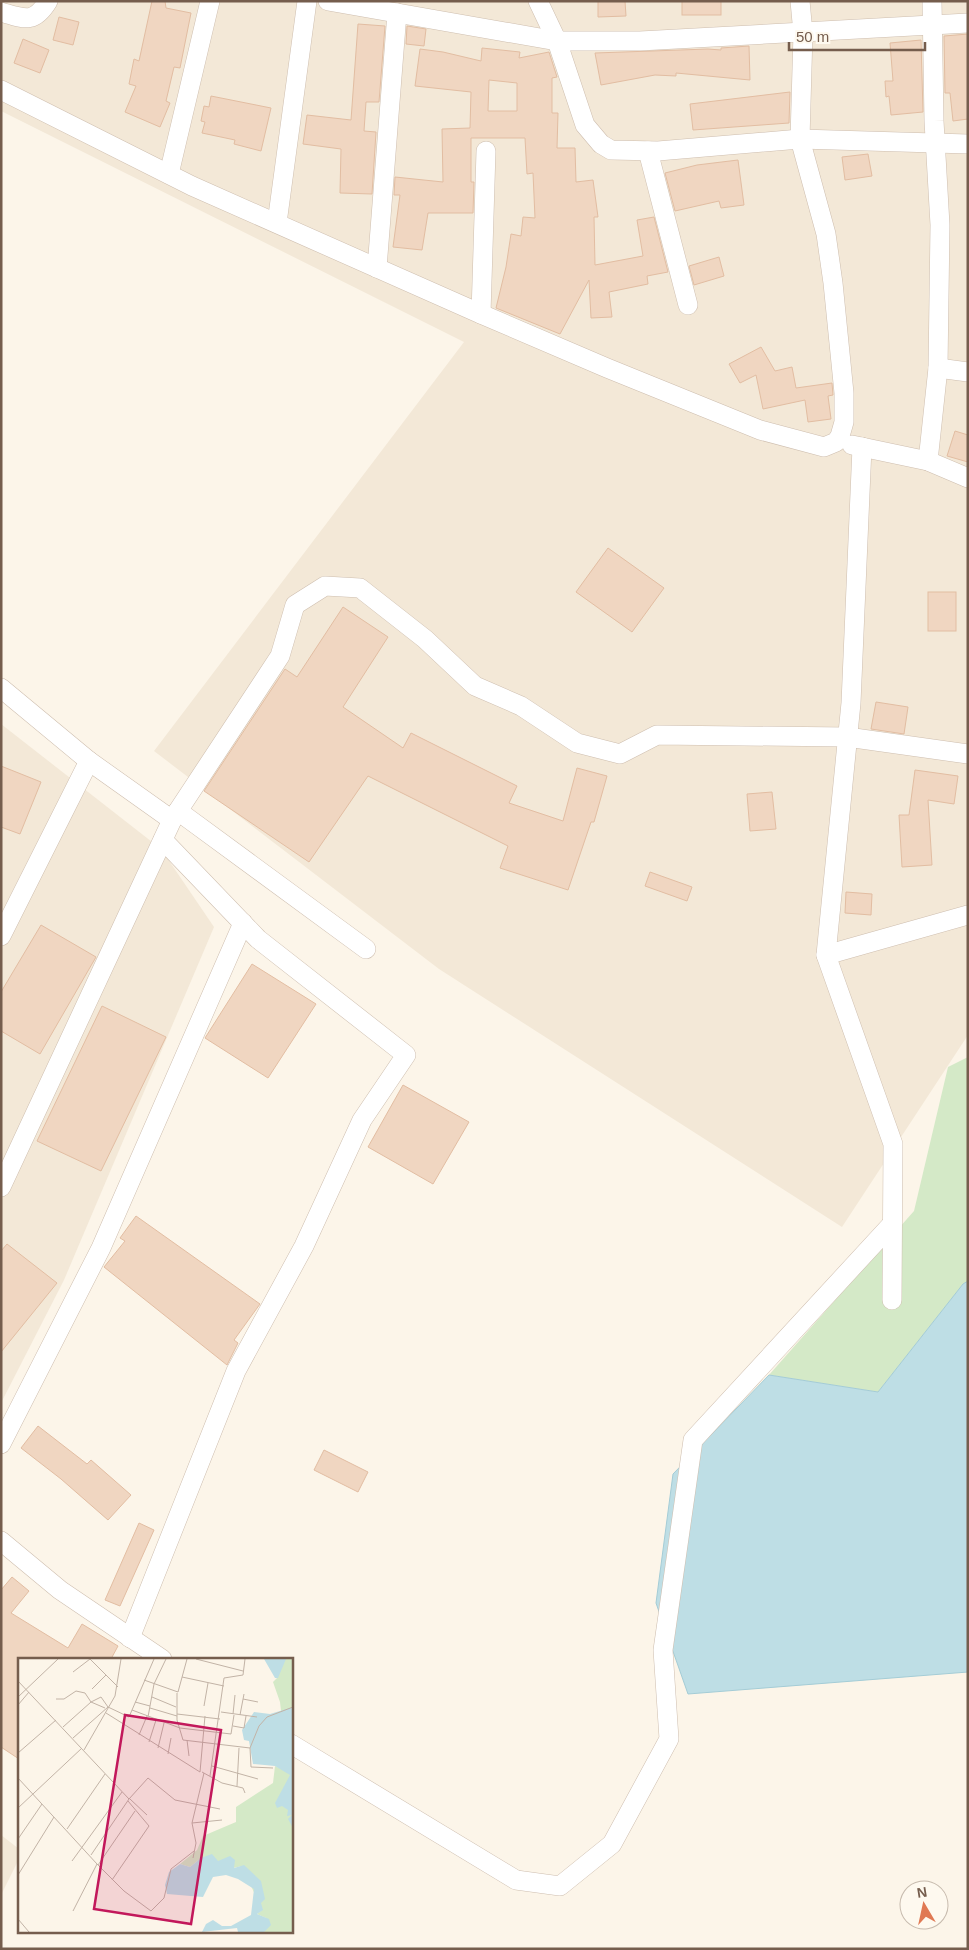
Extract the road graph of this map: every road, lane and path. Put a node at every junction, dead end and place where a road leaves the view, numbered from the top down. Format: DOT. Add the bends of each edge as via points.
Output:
graph roads {
  1 [pos="48,1"];
  2 [pos="210,1"];
  3 [pos="307,1"];
  4 [pos="328,1"];
  5 [pos="538,1"];
  6 [pos="800,1"];
  7 [pos="932,1"];
  8 [pos="1,12"];
  9 [pos="397,13"];
  10 [pos="968,23"];
  11 [pos="932,25"];
  12 [pos="803,33"];
  13 [pos="557,41"];
  14 [pos="1,90"];
  15 [pos="800,139"];
  16 [pos="935,144"];
  17 [pos="968,144"];
  18 [pos="486,151"];
  19 [pos="648,151"];
  20 [pos="169,174"];
  21 [pos="277,223"];
  22 [pos="377,268"];
  23 [pos="688,305"];
  24 [pos="481,314"];
  25 [pos="938,368"];
  26 [pos="968,372"];
  27 [pos="836,442"];
  28 [pos="862,447"];
  29 [pos="928,461"];
  30 [pos="968,478"];
  31 [pos="1,688"];
  32 [pos="847,737"];
  33 [pos="968,754"];
  34 [pos="89,761"];
  35 [pos="176,816"];
  36 [pos="163,840"];
  37 [pos="968,915"];
  38 [pos="242,923"];
  39 [pos="1,936"];
  40 [pos="366,948"];
  41 [pos="826,955"];
  42 [pos="1,1187"];
  43 [pos="892,1224"];
  44 [pos="892,1300"];
  45 [pos="1,1444"];
  46 [pos="1,1541"];
  47 [pos="130,1638"];
  48 [pos="160,1658"];
  49 [pos="292,1745"];
  1 -- 8 [label="street" via="40,14 27,19"];
  2 -- 20 [label="street"];
  3 -- 21 [label="street"];
  4 -- 9 [label="street"];
  5 -- 13 [label="street"];
  6 -- 12 [label="street"];
  7 -- 11 [label="street"];
  9 -- 13 [label="street"];
  9 -- 22 [label="street"];
  10 -- 11 [label="street"];
  11 -- 12 [label="street"];
  11 -- 16 [label="street"];
  12 -- 13 [label="street" via="640,41"];
  12 -- 15 [label="street"];
  13 -- 19 [label="street" via="585,125 592,134 611,150"];
  14 -- 20 [label="street"];
  15 -- 16 [label="street"];
  15 -- 19 [label="street"];
  15 -- 27 [label="street" via="826,234 833,283 844,393 844,422"];
  16 -- 17 [label="street"];
  16 -- 25 [label="street" via="940,225"];
  18 -- 24 [label="street"];
  19 -- 23 [label="street"];
  20 -- 21 [label="street"];
  21 -- 22 [label="street"];
  22 -- 24 [label="street"];
  24 -- 27 [label="street" via="760,430 824,447"];
  25 -- 26 [label="street"];
  25 -- 29 [label="street"];
  27 -- 28 [label="street"];
  28 -- 29 [label="street"];
  28 -- 32 [label="street"];
  29 -- 30 [label="street"];
  31 -- 34 [label="street"];
  32 -- 33 [label="street"];
  32 -- 35 [label="street" via="657,735 620,754 577,743 521,706 475,686 425,640 360,588 325,586 295,606 280,656"];
  32 -- 41 [label="street"];
  34 -- 35 [label="street"];
  34 -- 39 [label="street"];
  35 -- 36 [label="street"];
  35 -- 40 [label="street"];
  36 -- 38 [label="street"];
  36 -- 42 [label="street"];
  37 -- 41 [label="street"];
  38 -- 45 [label="street" via="101,1248"];
  38 -- 47 [label="street" via="406,1055 362,1120 304,1246 236,1371"];
  41 -- 43 [label="street" via="893,1144"];
  43 -- 44 [label="street"];
  43 -- 49 [label="street" via="693,1440 663,1650 669,1739 612,1844 560,1886 516,1880"];
  46 -- 47 [label="street" via="60,1590"];
  47 -- 48 [label="street"];
}
